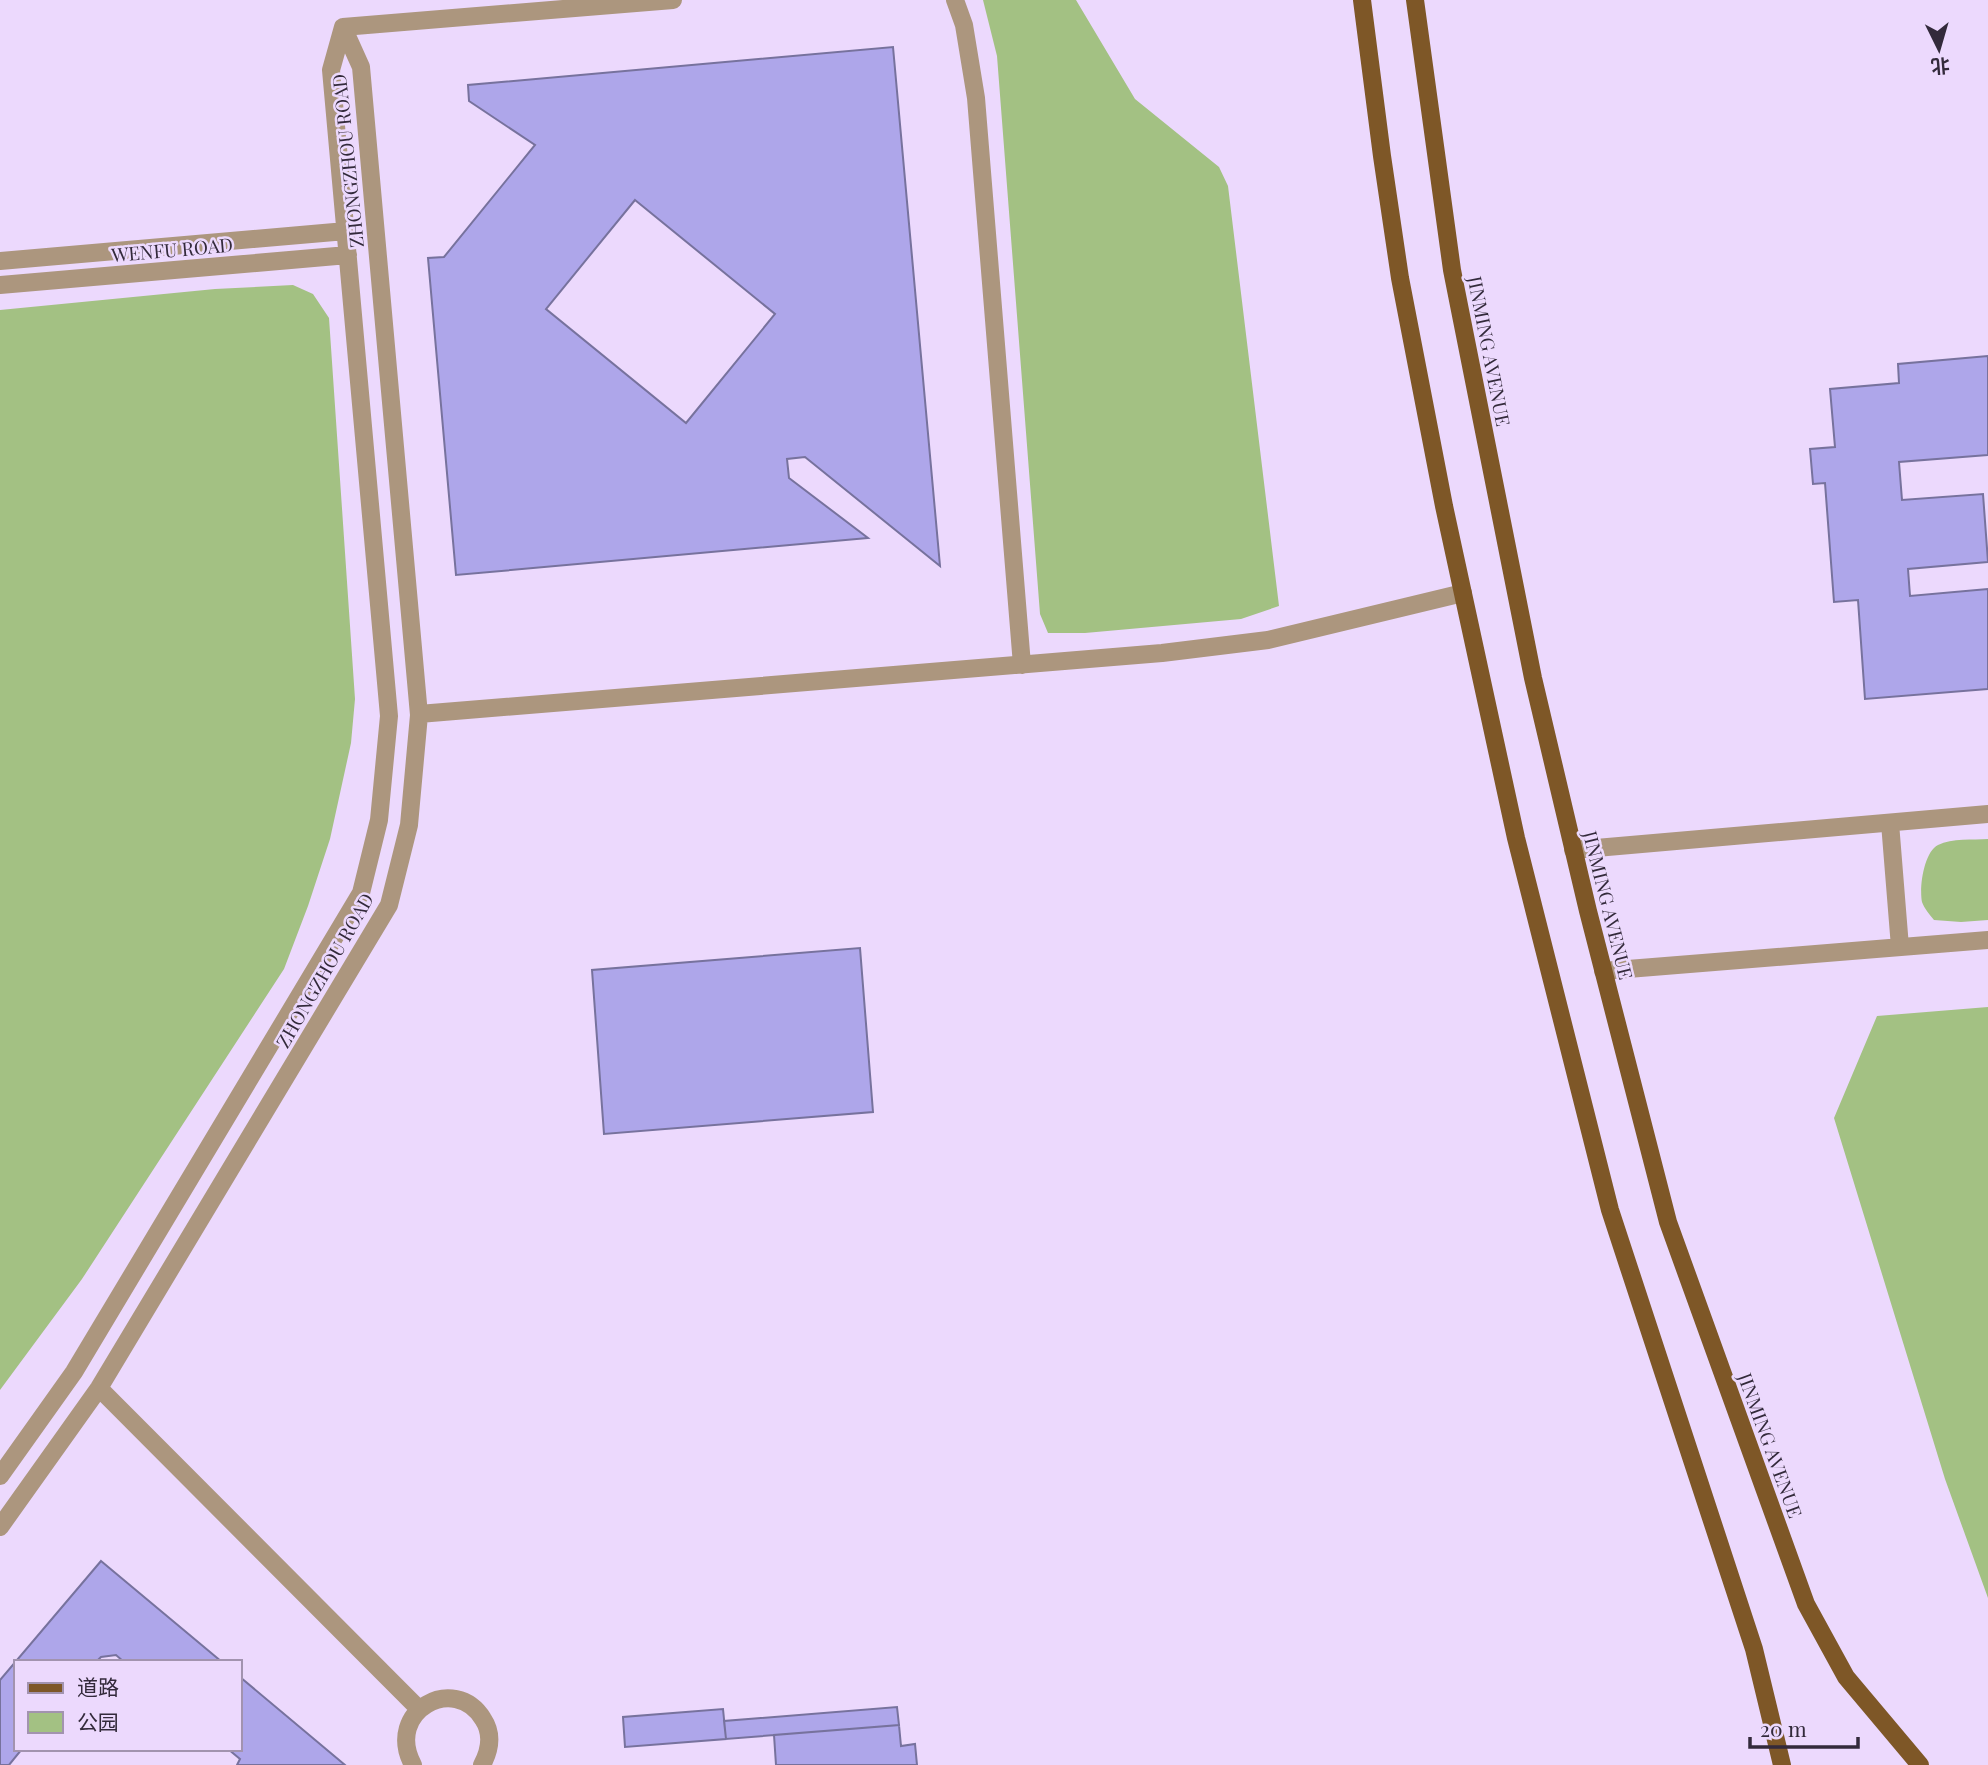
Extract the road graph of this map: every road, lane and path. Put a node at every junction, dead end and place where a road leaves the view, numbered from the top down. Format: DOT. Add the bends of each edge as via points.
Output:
graph roads {
  1 [pos="673,0"];
  2 [pos="955,0"];
  3 [pos="1362,0"];
  4 [pos="1415,0"];
  5 [pos="343,27"];
  6 [pos="345,231"];
  7 [pos="348,255"];
  8 [pos="0,261"];
  9 [pos="0,285"];
  10 [pos="1463,593"];
  11 [pos="1022,665"];
  12 [pos="419,714"];
  13 [pos="1988,814"];
  14 [pos="1890,823"];
  15 [pos="1573,850"];
  16 [pos="1988,940"];
  17 [pos="1900,947"];
  18 [pos="1603,971"];
  19 [pos="99,1388"];
  20 [pos="0,1476"];
  21 [pos="0,1527"];
  22 [pos="419,1709"];
  23 [pos="413,1765"];
  24 [pos="483,1765"];
  25 [pos="1782,1765"];
  26 [pos="1920,1765"];
  1 -- 5 [label="lane"];
  2 -- 11 [label="lane" via="964,25 976,97"];
  3 -- 10 [label="main road" via="1400,278"];
  4 -- 15 [label="main road, JINMING AVENUE" via="1452,270 1533,678"];
  5 -- 6 [label="lane, ZHONGZHOU ROAD" via="331,70"];
  5 -- 12 [label="lane, ZHONGZHOU ROAD" via="361,67"];
  6 -- 7 [label="lane, ZHONGZHOU ROAD"];
  6 -- 8 [label="lane, WENFU ROAD"];
  7 -- 9 [label="lane, WENFU ROAD"];
  7 -- 20 [label="lane, ZHONGZHOU ROAD" via="389,716 379,820 361,893 74,1372"];
  10 -- 11 [label="lane" via="1268,640"];
  10 -- 25 [label="main road" via="1516,838 1610,1210 1754,1649"];
  11 -- 12 [label="lane"];
  12 -- 19 [label="lane, ZHONGZHOU ROAD" via="408,825 389,905"];
  13 -- 14 [label="lane"];
  14 -- 15 [label="lane"];
  14 -- 17 [label="lane"];
  15 -- 18 [label="main road, JINMING AVENUE"];
  16 -- 17 [label="lane"];
  17 -- 18 [label="lane"];
  18 -- 26 [label="main road, JINMING AVENUE" via="1668,1222 1807,1604 1846,1677"];
  19 -- 21 [label="lane, ZHONGZHOU ROAD"];
  19 -- 22 [label="lane"];
  22 -- 23 [label="lane" via="405,1738"];
  22 -- 24 [label="lane" via="449,1698 479,1711 490,1737"];
}
